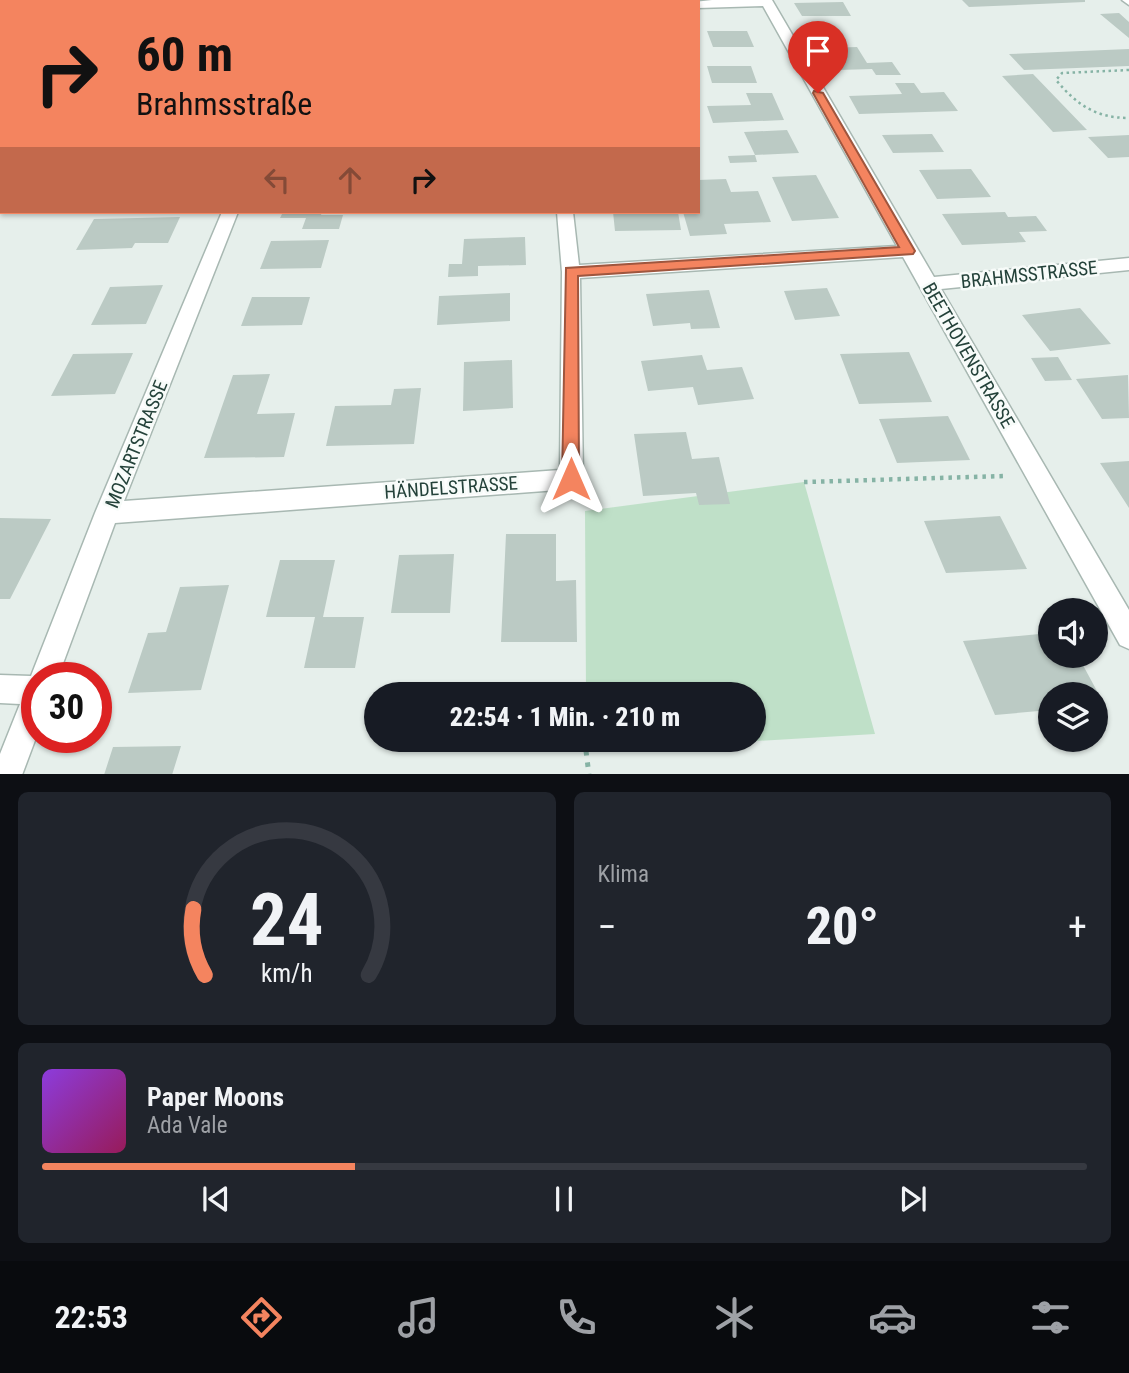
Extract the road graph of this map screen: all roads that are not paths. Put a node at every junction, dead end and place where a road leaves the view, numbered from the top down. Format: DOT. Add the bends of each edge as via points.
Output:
graph roads {
  1 [pos="700,4"];
  2 [pos="229,214"];
  3 [pos="565,214"];
  4 [pos="908,251"];
  5 [pos="1129,264"];
  6 [pos="571,272"];
  7 [pos="929,284"];
  8 [pos="107,513"];
  9 [pos="1129,636"];
  10 [pos="50,662"];
  11 [pos="0,689"];
  12 [pos="21,690"];
  13 [pos="21,738"];
  14 [pos="7,774"];
  1 -- 4 [label="street, BEETHOVENSTRASSE" via="767,2"];
  2 -- 8 [label="street, MOZARTSTRASSE"];
  3 -- 6 [label="street, HÄNDELSTRASSE"];
  4 -- 6 [label="street"];
  4 -- 7 [label="street, BEETHOVENSTRASSE"];
  5 -- 7 [label="street, BRAHMSSTRASSE"];
  6 -- 8 [label="street, HÄNDELSTRASSE" via="571,479"];
  7 -- 9 [label="street, BEETHOVENSTRASSE"];
  8 -- 10 [label="street, MOZARTSTRASSE"];
  11 -- 12 [label="street"];
  13 -- 14 [label="street"];
}
